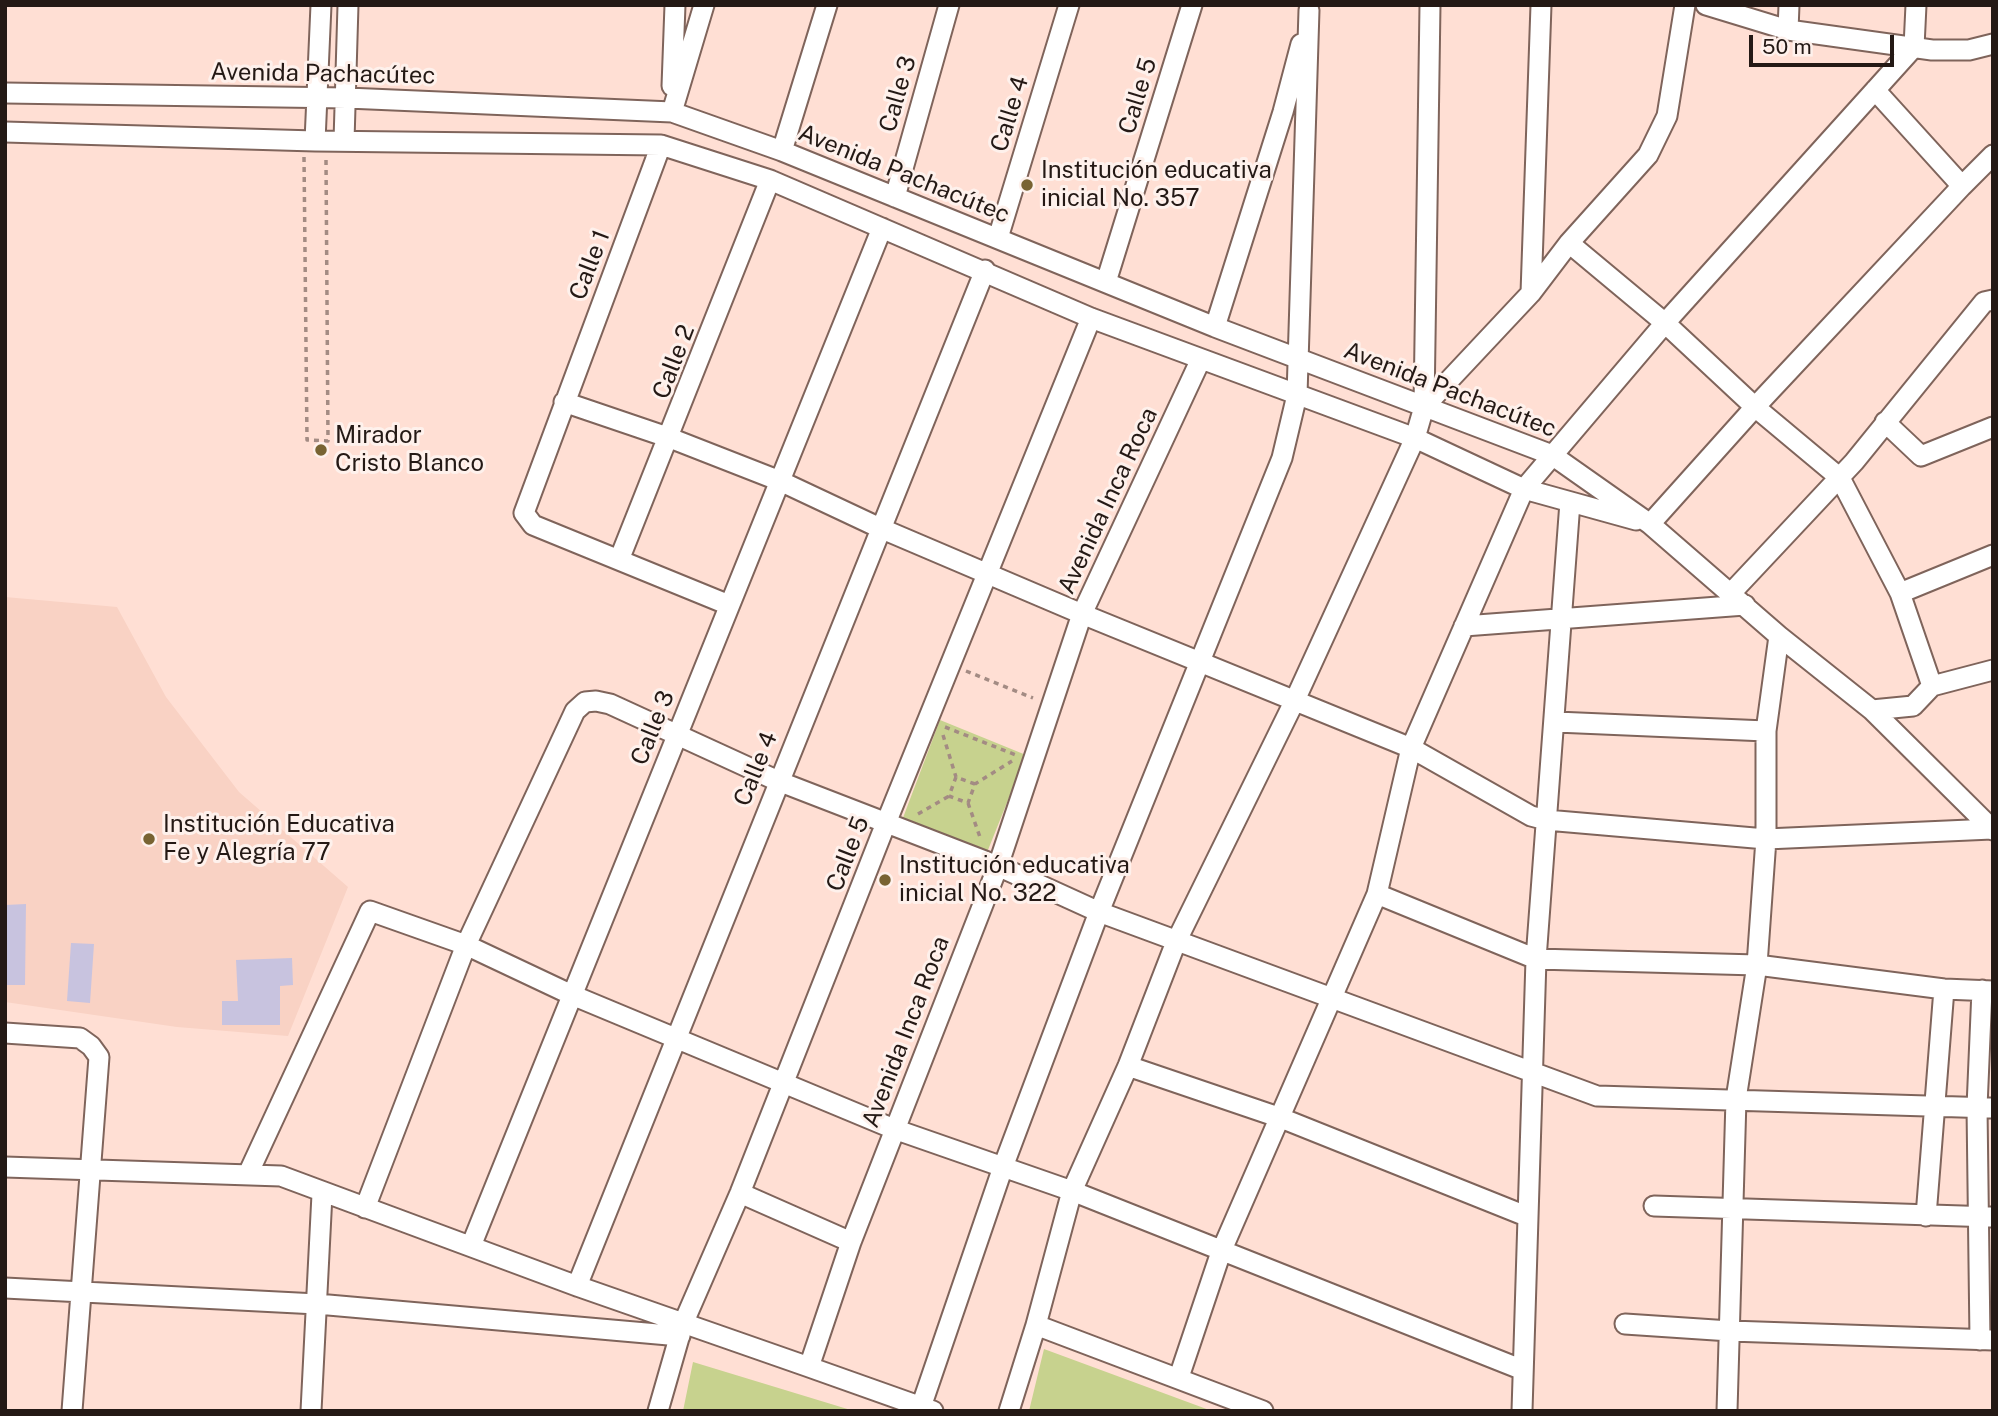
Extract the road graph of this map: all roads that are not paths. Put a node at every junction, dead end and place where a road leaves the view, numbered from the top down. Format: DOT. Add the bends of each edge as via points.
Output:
graph roads {
  1 [pos="321,5"];
  2 [pos="348,5"];
  3 [pos="675,5"];
  4 [pos="704,5"];
  5 [pos="827,5"];
  6 [pos="949,5"];
  7 [pos="1069,5"];
  8 [pos="1192,5"];
  9 [pos="1430,5"];
  10 [pos="1541,5"];
  11 [pos="1685,5"];
  12 [pos="1706,5"];
  13 [pos="1789,5"];
  14 [pos="1916,5"];
  15 [pos="1310,8"];
  16 [pos="1788,30"];
  17 [pos="1993,44"];
  18 [pos="1914,47"];
  19 [pos="1875,90"];
  20 [pos="5,93"];
  21 [pos="317,98"];
  22 [pos="347,98"];
  23 [pos="672,112"];
  24 [pos="5,132"];
  25 [pos="322,141"];
  26 [pos="661,145"];
  27 [pos="782,151"];
  28 [pos="1993,155"];
  29 [pos="770,180"];
  30 [pos="1962,186"];
  31 [pos="895,197"];
  32 [pos="882,228"];
  33 [pos="998,238"];
  34 [pos="1569,243"];
  35 [pos="985,270"];
  36 [pos="1106,282"];
  37 [pos="1531,293"];
  38 [pos="1990,296"];
  39 [pos="1091,318"];
  40 [pos="1665,323"];
  41 [pos="1215,327"];
  42 [pos="1299,356"];
  43 [pos="1200,360"];
  44 [pos="1297,395"];
  45 [pos="564,402"];
  46 [pos="1424,407"];
  47 [pos="1755,407"];
  48 [pos="1885,422"];
  49 [pos="1993,427"];
  50 [pos="670,438"];
  51 [pos="1415,438"];
  52 [pos="1552,454"];
  53 [pos="1840,478"];
  54 [pos="780,481"];
  55 [pos="1524,489"];
  56 [pos="1570,502"];
  57 [pos="1650,524"];
  58 [pos="880,528"];
  59 [pos="1993,555"];
  60 [pos="619,560"];
  61 [pos="988,573"];
  62 [pos="1900,593"];
  63 [pos="1739,598"];
  64 [pos="729,605"];
  65 [pos="1082,614"];
  66 [pos="1561,617"];
  67 [pos="1464,626"];
  68 [pos="1779,636"];
  69 [pos="1198,661"];
  70 [pos="1993,670"];
  71 [pos="1933,686"];
  72 [pos="1295,700"];
  73 [pos="1872,710"];
  74 [pos="1556,722"];
  75 [pos="1766,731"];
  76 [pos="676,736"];
  77 [pos="1411,748"];
  78 [pos="778,780"];
  79 [pos="1546,821"];
  80 [pos="886,823"];
  81 [pos="1992,829"];
  82 [pos="1766,839"];
  83 [pos="998,866"];
  84 [pos="1377,894"];
  85 [pos="1099,912"];
  86 [pos="1176,942"];
  87 [pos="466,945"];
  88 [pos="1536,959"];
  89 [pos="1757,965"];
  90 [pos="1944,989"];
  91 [pos="1988,991"];
  92 [pos="572,995"];
  93 [pos="1329,999"];
  94 [pos="5,1033"];
  95 [pos="676,1037"];
  96 [pos="1128,1066"];
  97 [pos="1533,1073"];
  98 [pos="785,1083"];
  99 [pos="1737,1099"];
  100 [pos="1933,1106"];
  101 [pos="1985,1107"];
  102 [pos="1281,1118"];
  103 [pos="894,1129"];
  104 [pos="5,1167"];
  105 [pos="1003,1167"];
  106 [pos="91,1172"];
  107 [pos="248,1174"];
  108 [pos="1072,1191"];
  109 [pos="740,1193"];
  110 [pos="322,1194"];
  111 [pos="1654,1206"];
  112 [pos="365,1208"];
  113 [pos="1733,1210"];
  114 [pos="1526,1216"];
  115 [pos="1926,1216"];
  116 [pos="1985,1217"];
  117 [pos="851,1242"];
  118 [pos="471,1246"];
  119 [pos="1221,1252"];
  120 [pos="577,1286"];
  121 [pos="5,1288"];
  122 [pos="80,1291"];
  123 [pos="317,1304"];
  124 [pos="1625,1324"];
  125 [pos="1036,1325"];
  126 [pos="681,1330"];
  127 [pos="1730,1331"];
  128 [pos="1986,1340"];
  129 [pos="809,1367"];
  130 [pos="1523,1370"];
  131 [pos="1179,1377"];
  132 [pos="927,1409"];
  133 [pos="72,1411"];
  134 [pos="311,1411"];
  135 [pos="658,1411"];
  136 [pos="1009,1411"];
  137 [pos="1263,1411"];
  138 [pos="1522,1411"];
  139 [pos="1727,1411"];
  1 -- 21 [label="street"];
  2 -- 22 [label="street"];
  3 -- 23 [label="street"];
  4 -- 23 [label="street"];
  5 -- 27 [label="street"];
  6 -- 31 [label="street, Calle 3"];
  7 -- 33 [label="street, Calle 4"];
  8 -- 36 [label="street, Calle 5"];
  9 -- 46 [label="street"];
  10 -- 37 [label="street"];
  11 -- 34 [label="street" via="1667,116 1648,155"];
  12 -- 16 [label="street"];
  13 -- 16 [label="street"];
  14 -- 18 [label="street"];
  15 -- 41 [label="street" via="1283,112"];
  15 -- 42 [label="street"];
  16 -- 18 [label="street"];
  17 -- 18 [label="street" via="1947,51"];
  18 -- 19 [label="street"];
  19 -- 30 [label="street"];
  19 -- 40 [label="street"];
  20 -- 21 [label="street, Avenida Pachacútec"];
  21 -- 22 [label="street, Avenida Pachacútec"];
  21 -- 25 [label="street"];
  22 -- 23 [label="street, Avenida Pachacútec"];
  22 -- 25 [label="street"];
  23 -- 27 [label="street, Avenida Pachacútec"];
  24 -- 25 [label="street"];
  25 -- 26 [label="street"];
  26 -- 29 [label="street"];
  26 -- 45 [label="street, Calle 1"];
  27 -- 31 [label="street, Avenida Pachacútec"];
  28 -- 30 [label="street"];
  29 -- 32 [label="street"];
  29 -- 50 [label="street, Calle 2"];
  30 -- 47 [label="street"];
  31 -- 33 [label="street, Avenida Pachacútec"];
  32 -- 35 [label="street"];
  32 -- 54 [label="street, Calle 3"];
  33 -- 36 [label="street, Avenida Pachacútec"];
  34 -- 37 [label="street"];
  34 -- 40 [label="street"];
  35 -- 39 [label="street"];
  35 -- 58 [label="street, Calle 4"];
  36 -- 41 [label="street, Avenida Pachacútec"];
  37 -- 46 [label="street"];
  38 -- 48 [label="street"];
  39 -- 43 [label="street"];
  39 -- 61 [label="street, Calle 5"];
  40 -- 47 [label="street"];
  40 -- 52 [label="street"];
  41 -- 42 [label="street, Avenida Pachacútec"];
  42 -- 44 [label="street"];
  42 -- 46 [label="street, Avenida Pachacútec"];
  43 -- 44 [label="street"];
  43 -- 65 [label="street, Avenida Inca Roca"];
  44 -- 51 [label="street"];
  44 -- 69 [label="street" via="1282,458"];
  45 -- 50 [label="street"];
  45 -- 60 [label="street, Calle 1" via="524,513 533,525"];
  46 -- 51 [label="street"];
  46 -- 52 [label="street, Avenida Pachacútec"];
  47 -- 53 [label="street"];
  47 -- 57 [label="street"];
  48 -- 49 [label="street" via="1921,456"];
  48 -- 53 [label="street"];
  50 -- 54 [label="street"];
  50 -- 60 [label="street, Calle 2"];
  51 -- 55 [label="street"];
  51 -- 72 [label="street"];
  52 -- 55 [label="street"];
  52 -- 57 [label="street, Avenida Pachacútec"];
  53 -- 62 [label="street"];
  53 -- 63 [label="street"];
  54 -- 58 [label="street"];
  54 -- 64 [label="street, Calle 3"];
  55 -- 56 [label="street"];
  55 -- 67 [label="street"];
  56 -- 57 [label="street"];
  56 -- 66 [label="street"];
  57 -- 63 [label="street, Avenida Pachacútec"];
  58 -- 61 [label="street"];
  58 -- 78 [label="street, Calle 4"];
  59 -- 62 [label="street"];
  60 -- 64 [label="street"];
  61 -- 65 [label="street"];
  61 -- 80 [label="street, Calle 5"];
  62 -- 71 [label="street"];
  63 -- 66 [label="street"];
  63 -- 68 [label="street, Avenida Pachacútec"];
  64 -- 76 [label="street, Calle 3"];
  65 -- 69 [label="street"];
  65 -- 83 [label="street, Avenida Inca Roca"];
  66 -- 67 [label="street"];
  66 -- 74 [label="street"];
  67 -- 77 [label="street"];
  68 -- 73 [label="street, Avenida Pachacútec"];
  68 -- 75 [label="street"];
  69 -- 72 [label="street"];
  69 -- 85 [label="street"];
  70 -- 71 [label="street"];
  71 -- 73 [label="street" via="1913,706"];
  72 -- 77 [label="street"];
  72 -- 86 [label="street"];
  73 -- 81 [label="street, Avenida Pachacútec"];
  74 -- 75 [label="street"];
  74 -- 79 [label="street"];
  75 -- 82 [label="street"];
  76 -- 78 [label="street"];
  76 -- 87 [label="street" via="610,704 585,702 575,711"];
  76 -- 92 [label="street, Calle 3"];
  77 -- 79 [label="street"];
  77 -- 84 [label="street"];
  78 -- 80 [label="street"];
  78 -- 95 [label="street, Calle 4"];
  79 -- 82 [label="street"];
  79 -- 88 [label="street"];
  80 -- 83 [label="street"];
  80 -- 98 [label="street, Calle 5"];
  81 -- 82 [label="street"];
  82 -- 89 [label="street"];
  83 -- 85 [label="street"];
  83 -- 103 [label="street, Avenida Inca Roca"];
  84 -- 88 [label="street"];
  84 -- 93 [label="street"];
  85 -- 86 [label="street"];
  85 -- 105 [label="street"];
  86 -- 93 [label="street"];
  86 -- 96 [label="street"];
  87 -- 92 [label="street"];
  87 -- 107 [label="street" via="370,911"];
  87 -- 112 [label="street"];
  88 -- 89 [label="street"];
  88 -- 97 [label="street"];
  89 -- 90 [label="street"];
  89 -- 99 [label="street"];
  90 -- 91 [label="street"];
  90 -- 100 [label="street"];
  91 -- 101 [label="street"];
  92 -- 95 [label="street"];
  92 -- 118 [label="street, Calle 3"];
  93 -- 97 [label="street"];
  93 -- 102 [label="street"];
  94 -- 106 [label="street" via="80,1038 99,1057"];
  95 -- 98 [label="street"];
  95 -- 120 [label="street, Calle 4"];
  96 -- 102 [label="street"];
  96 -- 108 [label="street"];
  97 -- 99 [label="street" via="1597,1096"];
  97 -- 114 [label="street"];
  98 -- 103 [label="street"];
  98 -- 109 [label="street, Calle 5"];
  99 -- 100 [label="street"];
  99 -- 113 [label="street"];
  100 -- 101 [label="street"];
  100 -- 115 [label="street"];
  101 -- 116 [label="street"];
  102 -- 114 [label="street"];
  102 -- 119 [label="street"];
  103 -- 105 [label="street"];
  103 -- 117 [label="street, Avenida Inca Roca"];
  104 -- 106 [label="street"];
  105 -- 108 [label="street"];
  105 -- 132 [label="street"];
  106 -- 107 [label="street"];
  106 -- 122 [label="street"];
  107 -- 110 [label="street" via="281,1176"];
  108 -- 119 [label="street"];
  108 -- 125 [label="street"];
  109 -- 117 [label="street"];
  109 -- 126 [label="street, Calle 5"];
  110 -- 112 [label="street"];
  110 -- 123 [label="street"];
  111 -- 113 [label="street"];
  112 -- 118 [label="street"];
  113 -- 115 [label="street"];
  113 -- 127 [label="street"];
  114 -- 130 [label="street"];
  115 -- 116 [label="street"];
  116 -- 128 [label="street"];
  117 -- 129 [label="street, Avenida Inca Roca"];
  118 -- 120 [label="street"];
  119 -- 130 [label="street"];
  119 -- 131 [label="street"];
  120 -- 126 [label="street"];
  121 -- 122 [label="street"];
  122 -- 123 [label="street"];
  122 -- 133 [label="street"];
  123 -- 126 [label="street"];
  123 -- 134 [label="street"];
  124 -- 127 [label="street"];
  125 -- 131 [label="street"];
  125 -- 136 [label="street"];
  126 -- 129 [label="street"];
  126 -- 135 [label="street, Calle 5"];
  127 -- 128 [label="street"];
  127 -- 139 [label="street"];
  129 -- 132 [label="street"];
  130 -- 138 [label="street"];
  131 -- 137 [label="street"];
}
